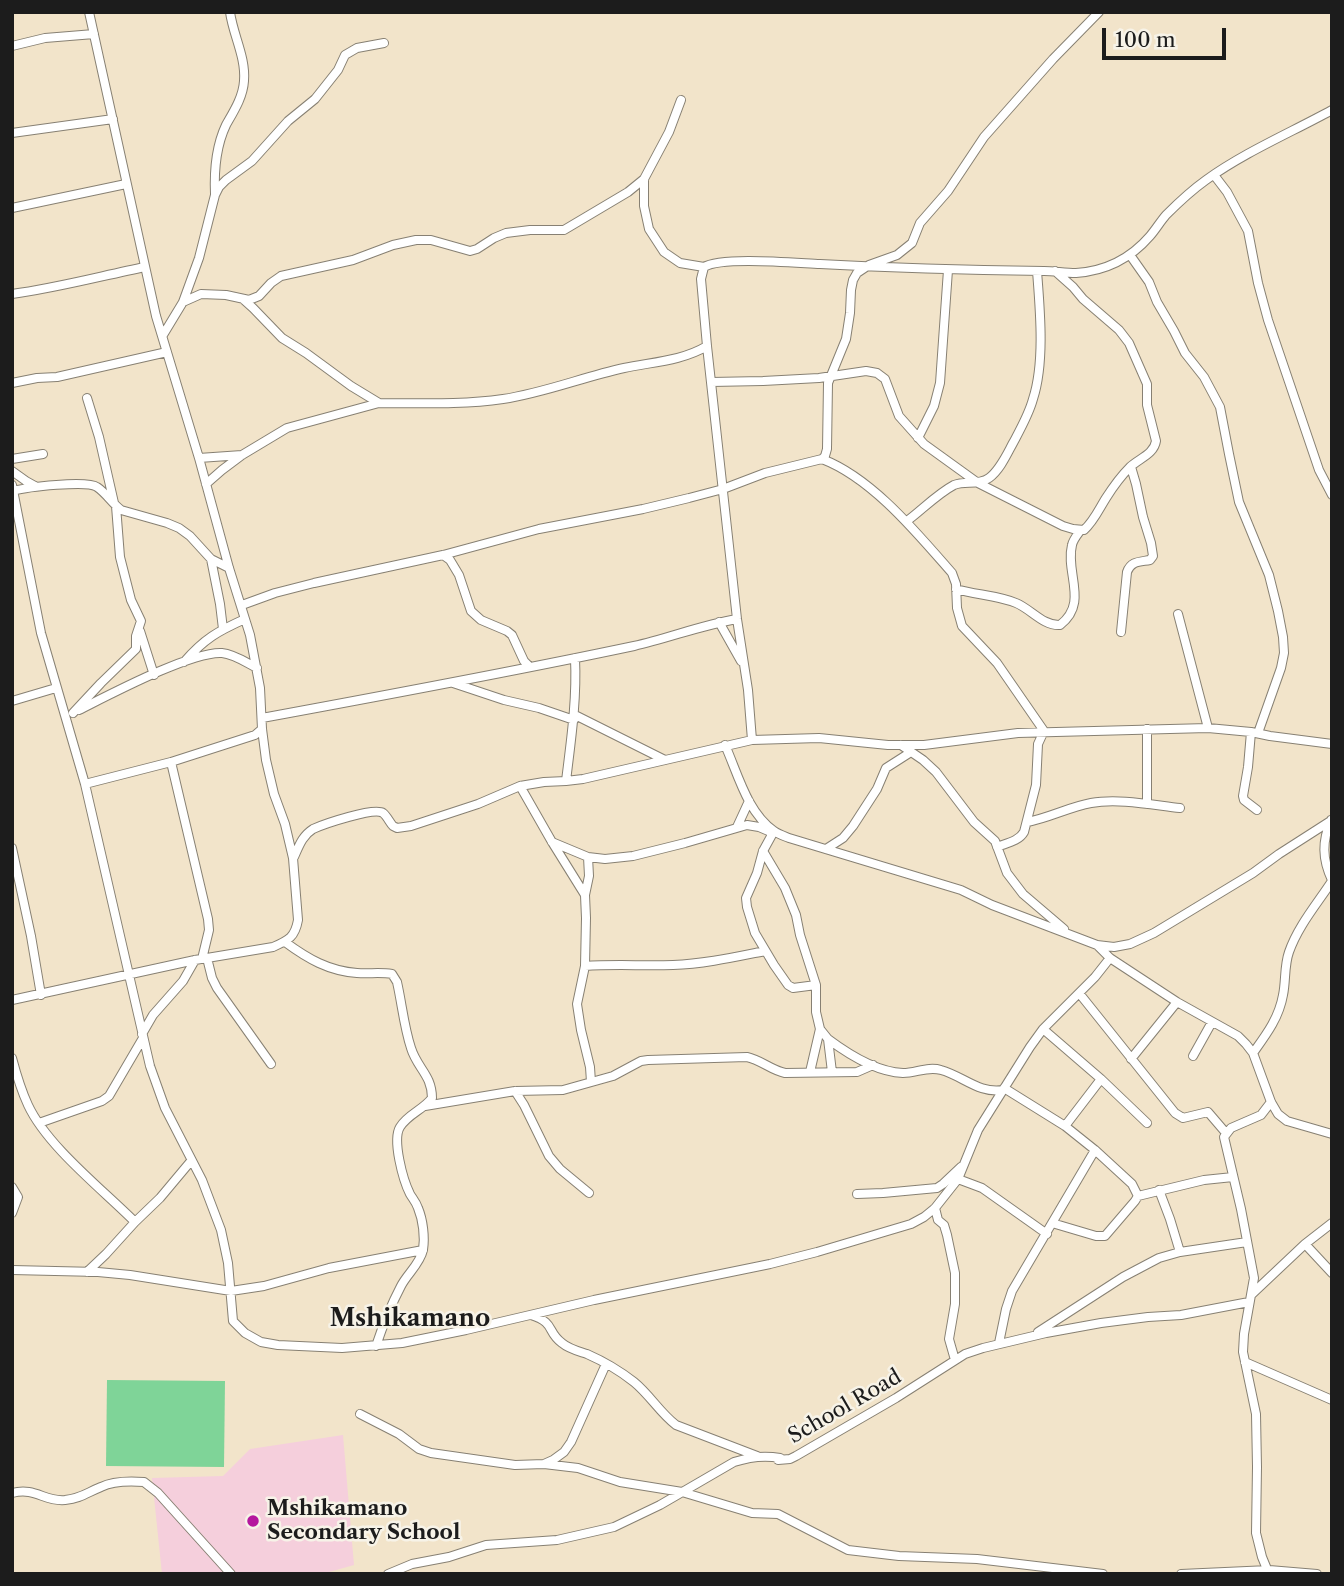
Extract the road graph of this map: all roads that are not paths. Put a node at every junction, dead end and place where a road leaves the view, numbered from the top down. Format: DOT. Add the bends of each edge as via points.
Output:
graph roads {
  1 [pos="89,12"];
  2 [pos="230,12"];
  3 [pos="1100,12"];
  4 [pos="94,34"];
  5 [pos="384,43"];
  6 [pos="12,46"];
  7 [pos="681,100"];
  8 [pos="1332,110"];
  9 [pos="113,119"];
  10 [pos="12,134"];
  11 [pos="1214,175"];
  12 [pos="644,178"];
  13 [pos="126,184"];
  14 [pos="215,195"];
  15 [pos="12,208"];
  16 [pos="1130,255"];
  17 [pos="869,265"];
  18 [pos="145,267"];
  19 [pos="704,267"];
  20 [pos="948,270"];
  21 [pos="1037,271"];
  22 [pos="1055,271"];
  23 [pos="12,294"];
  24 [pos="243,299"];
  25 [pos="183,302"];
  26 [pos="163,335"];
  27 [pos="706,346"];
  28 [pos="167,352"];
  29 [pos="831,376"];
  30 [pos="711,382"];
  31 [pos="12,383"];
  32 [pos="87,398"];
  33 [pos="379,403"];
  34 [pos="918,438"];
  35 [pos="43,454"];
  36 [pos="242,455"];
  37 [pos="199,458"];
  38 [pos="12,459"];
  39 [pos="822,459"];
  40 [pos="1131,467"];
  41 [pos="12,471"];
  42 [pos="978,483"];
  43 [pos="206,484"];
  44 [pos="35,486"];
  45 [pos="13,488"];
  46 [pos="723,489"];
  47 [pos="1332,495"];
  48 [pos="115,506"];
  49 [pos="907,521"];
  50 [pos="1080,531"];
  51 [pos="443,555"];
  52 [pos="211,559"];
  53 [pos="229,568"];
  54 [pos="956,589"];
  55 [pos="242,606"];
  56 [pos="1178,614"];
  57 [pos="245,619"];
  58 [pos="737,619"];
  59 [pos="719,622"];
  60 [pos="139,628"];
  61 [pos="223,629"];
  62 [pos="1121,632"];
  63 [pos="575,658"];
  64 [pos="184,662"];
  65 [pos="530,667"];
  66 [pos="745,667"];
  67 [pos="257,668"];
  68 [pos="154,675"];
  69 [pos="453,682"];
  70 [pos="57,688"];
  71 [pos="12,701"];
  72 [pos="69,715"];
  73 [pos="574,717"];
  74 [pos="262,719"];
  75 [pos="1208,728"];
  76 [pos="262,729"];
  77 [pos="1147,729"];
  78 [pos="1044,731"];
  79 [pos="1254,733"];
  80 [pos="752,740"];
  81 [pos="1332,744"];
  82 [pos="725,745"];
  83 [pos="900,745"];
  84 [pos="911,752"];
  85 [pos="665,760"];
  86 [pos="171,762"];
  87 [pos="566,782"];
  88 [pos="85,784"];
  89 [pos="520,786"];
  90 [pos="749,802"];
  91 [pos="1147,804"];
  92 [pos="1180,808"];
  93 [pos="1257,810"];
  94 [pos="1331,820"];
  95 [pos="1027,822"];
  96 [pos="737,827"];
  97 [pos="774,832"];
  98 [pos="552,842"];
  99 [pos="997,847"];
  100 [pos="12,848"];
  101 [pos="826,849"];
  102 [pos="763,850"];
  103 [pos="588,857"];
  104 [pos="293,858"];
  105 [pos="1332,881"];
  106 [pos="585,895"];
  107 [pos="1068,933"];
  108 [pos="285,942"];
  109 [pos="1097,945"];
  110 [pos="765,951"];
  111 [pos="1110,958"];
  112 [pos="201,959"];
  113 [pos="585,966"];
  114 [pos="128,975"];
  115 [pos="816,985"];
  116 [pos="1079,993"];
  117 [pos="41,995"];
  118 [pos="12,1000"];
  119 [pos="1177,1002"];
  120 [pos="1212,1022"];
  121 [pos="1043,1029"];
  122 [pos="820,1030"];
  123 [pos="143,1036"];
  124 [pos="828,1039"];
  125 [pos="1253,1053"];
  126 [pos="1193,1056"];
  127 [pos="12,1058"];
  128 [pos="1131,1059"];
  129 [pos="271,1064"];
  130 [pos="873,1065"];
  131 [pos="810,1072"];
  132 [pos="832,1072"];
  133 [pos="1101,1079"];
  134 [pos="591,1082"];
  135 [pos="1003,1089"];
  136 [pos="515,1091"];
  137 [pos="1271,1102"];
  138 [pos="425,1106"];
  139 [pos="1147,1122"];
  140 [pos="38,1123"];
  141 [pos="1065,1126"];
  142 [pos="1226,1133"];
  143 [pos="1332,1134"];
  144 [pos="1095,1150"];
  145 [pos="191,1161"];
  146 [pos="966,1163"];
  147 [pos="1233,1177"];
  148 [pos="958,1179"];
  149 [pos="12,1187"];
  150 [pos="1158,1190"];
  151 [pos="589,1193"];
  152 [pos="858,1194"];
  153 [pos="1138,1196"];
  154 [pos="935,1208"];
  155 [pos="12,1213"];
  156 [pos="135,1222"];
  157 [pos="1052,1223"];
  158 [pos="1332,1223"];
  159 [pos="1047,1234"];
  160 [pos="1247,1242"];
  161 [pos="1305,1244"];
  162 [pos="423,1250"];
  163 [pos="1180,1252"];
  164 [pos="12,1270"];
  165 [pos="87,1272"];
  166 [pos="1332,1273"];
  167 [pos="231,1291"];
  168 [pos="1250,1298"];
  169 [pos="531,1315"];
  170 [pos="1029,1337"];
  171 [pos="999,1343"];
  172 [pos="376,1346"];
  173 [pos="955,1360"];
  174 [pos="1245,1362"];
  175 [pos="606,1364"];
  176 [pos="1332,1400"];
  177 [pos="360,1414"];
  178 [pos="758,1457"];
  179 [pos="544,1464"];
  180 [pos="682,1492"];
  181 [pos="12,1493"];
  182 [pos="1268,1572"];
  183 [pos="231,1574"];
  184 [pos="388,1574"];
  185 [pos="1103,1574"];
  186 [pos="1181,1574"];
  187 [pos="1190,1574"];
  188 [pos="1317,1574"];
  1 -- 4 [label="street"];
  2 -- 14 [label="street" via="243,60 244,84 219,147"];
  3 -- 17 [label="street" via="984,137 920,223 907,249"];
  4 -- 6 [label="street"];
  4 -- 9 [label="street"];
  5 -- 14 [label="street" via="345,55 315,99"];
  7 -- 12 [label="street"];
  8 -- 11 [label="street"];
  9 -- 10 [label="street"];
  9 -- 13 [label="street"];
  11 -- 16 [label="street" via="1167,214"];
  11 -- 47 [label="street" via="1248,231 1268,320 1319,470"];
  12 -- 19 [label="street" via="646,218 657,243 673,260"];
  12 -- 24 [label="street" via="564,230 506,233 470,251 416,240 281,276 259,296"];
  13 -- 15 [label="street"];
  13 -- 18 [label="street"];
  14 -- 25 [label="street"];
  16 -- 22 [label="street" via="1088,271"];
  16 -- 79 [label="street" via="1220,407 1239,502 1269,575 1284,653"];
  17 -- 19 [label="street" via="741,262"];
  17 -- 20 [label="street"];
  17 -- 29 [label="street" via="853,280 846,339"];
  18 -- 23 [label="street"];
  18 -- 26 [label="street"];
  19 -- 27 [label="street"];
  20 -- 21 [label="street"];
  20 -- 34 [label="street" via="940,383"];
  21 -- 22 [label="street"];
  21 -- 42 [label="street" via="1040,358 1034,398 1000,466"];
  22 -- 40 [label="street" via="1119,330 1144,376 1156,445"];
  24 -- 25 [label="street" via="213,293"];
  24 -- 33 [label="street" via="282,338"];
  25 -- 26 [label="street"];
  26 -- 28 [label="street"];
  27 -- 30 [label="street"];
  27 -- 33 [label="street" via="682,357 506,399"];
  28 -- 31 [label="street"];
  28 -- 37 [label="street"];
  29 -- 30 [label="street"];
  29 -- 34 [label="street" via="866,371 881,375 899,416"];
  29 -- 39 [label="street" via="827,449"];
  30 -- 46 [label="street"];
  32 -- 48 [label="street"];
  33 -- 36 [label="street" via="287,428"];
  34 -- 42 [label="street"];
  35 -- 38 [label="street"];
  36 -- 37 [label="street"];
  36 -- 43 [label="street"];
  37 -- 43 [label="street"];
  39 -- 46 [label="street"];
  39 -- 49 [label="street" via="856,477"];
  40 -- 50 [label="street"];
  40 -- 62 [label="street" via="1153,556 1129,566"];
  41 -- 44 [label="street"];
  42 -- 49 [label="street" via="948,488"];
  42 -- 50 [label="street"];
  43 -- 53 [label="street"];
  44 -- 45 [label="street"];
  44 -- 48 [label="street" via="90,484"];
  45 -- 70 [label="street" via="41,633"];
  46 -- 51 [label="street"];
  46 -- 58 [label="street"];
  48 -- 52 [label="street" via="179,528"];
  48 -- 60 [label="street" via="120,557 140,617"];
  49 -- 54 [label="street" via="953,573"];
  50 -- 54 [label="street" via="1071,548 1074,606 1060,625 1047,624 1014,602"];
  51 -- 55 [label="street" via="314,583"];
  51 -- 65 [label="street" via="459,575 471,611 512,635"];
  52 -- 53 [label="street"];
  52 -- 61 [label="street"];
  53 -- 55 [label="street"];
  54 -- 78 [label="street" via="962,626 997,663"];
  55 -- 57 [label="street"];
  56 -- 75 [label="street"];
  57 -- 61 [label="street"];
  57 -- 67 [label="street"];
  58 -- 59 [label="street"];
  58 -- 66 [label="street"];
  59 -- 63 [label="street"];
  59 -- 66 [label="street"];
  60 -- 68 [label="street"];
  60 -- 72 [label="street" via="136,649"];
  61 -- 64 [label="street"];
  63 -- 65 [label="street"];
  63 -- 73 [label="street"];
  64 -- 67 [label="street" via="218,653"];
  64 -- 68 [label="street"];
  65 -- 69 [label="street"];
  66 -- 80 [label="street"];
  67 -- 74 [label="street"];
  68 -- 72 [label="street"];
  69 -- 73 [label="street"];
  69 -- 74 [label="street"];
  70 -- 71 [label="street"];
  70 -- 72 [label="street"];
  72 -- 88 [label="street"];
  73 -- 85 [label="street"];
  73 -- 87 [label="street"];
  74 -- 76 [label="street"];
  75 -- 77 [label="street"];
  75 -- 79 [label="street"];
  76 -- 86 [label="street"];
  76 -- 104 [label="street" via="269,774"];
  77 -- 78 [label="street"];
  77 -- 91 [label="street"];
  78 -- 83 [label="street"];
  78 -- 95 [label="street" via="1038,744 1036,785"];
  79 -- 81 [label="street"];
  79 -- 93 [label="street" via="1243,796"];
  80 -- 82 [label="street"];
  80 -- 83 [label="street" via="818,738"];
  82 -- 85 [label="street"];
  82 -- 90 [label="street"];
  83 -- 84 [label="street"];
  84 -- 99 [label="street" via="936,772"];
  84 -- 101 [label="street" via="886,768 853,826"];
  85 -- 87 [label="street"];
  86 -- 88 [label="street"];
  86 -- 112 [label="street" via="208,919"];
  87 -- 89 [label="street"];
  88 -- 114 [label="street"];
  89 -- 98 [label="street"];
  89 -- 104 [label="street" via="411,827 393,827 379,811 320,826 306,833"];
  90 -- 96 [label="street"];
  90 -- 97 [label="street"];
  91 -- 92 [label="street"];
  91 -- 95 [label="street" via="1094,803"];
  94 -- 105 [label="street" via="1324,845"];
  94 -- 109 [label="street" via="1154,933 1130,944"];
  95 -- 99 [label="street" via="1021,837"];
  96 -- 97 [label="street" via="752,825"];
  96 -- 103 [label="street" via="633,856"];
  97 -- 101 [label="street"];
  97 -- 102 [label="street"];
  98 -- 103 [label="street"];
  98 -- 106 [label="street"];
  99 -- 107 [label="street" via="1007,873 1023,894"];
  100 -- 117 [label="street"];
  101 -- 107 [label="street" via="961,890"];
  102 -- 110 [label="street" via="747,898 750,919"];
  102 -- 115 [label="street" via="796,915"];
  103 -- 106 [label="street"];
  104 -- 108 [label="street" via="298,920 293,936"];
  105 -- 125 [label="street" via="1288,954 1277,1016"];
  106 -- 113 [label="street"];
  107 -- 109 [label="street"];
  108 -- 112 [label="street"];
  108 -- 138 [label="street" via="312,961 340,972 392,974 411,1046 429,1078 432,1098"];
  109 -- 111 [label="street"];
  110 -- 113 [label="street" via="673,965"];
  110 -- 115 [label="street" via="790,987"];
  111 -- 116 [label="street"];
  111 -- 119 [label="street"];
  112 -- 114 [label="street"];
  112 -- 123 [label="street" via="153,1015"];
  112 -- 129 [label="street"];
  113 -- 134 [label="street" via="577,1004"];
  114 -- 117 [label="street"];
  114 -- 123 [label="street"];
  115 -- 122 [label="street"];
  116 -- 121 [label="street"];
  116 -- 128 [label="street"];
  117 -- 118 [label="street"];
  119 -- 120 [label="street"];
  119 -- 128 [label="street"];
  120 -- 125 [label="street" via="1238,1036"];
  120 -- 126 [label="street"];
  121 -- 133 [label="street"];
  121 -- 135 [label="street"];
  122 -- 124 [label="street"];
  122 -- 131 [label="street"];
  123 -- 140 [label="street" via="109,1096"];
  123 -- 145 [label="street" via="165,1108"];
  124 -- 130 [label="street"];
  124 -- 132 [label="street"];
  125 -- 137 [label="street"];
  127 -- 140 [label="street"];
  128 -- 142 [label="street" via="1179,1117 1208,1112"];
  130 -- 132 [label="street" via="857,1072"];
  130 -- 135 [label="street" via="902,1073 936,1069 986,1091"];
  131 -- 132 [label="street"];
  131 -- 134 [label="street" via="785,1073 747,1057 648,1060"];
  133 -- 139 [label="street"];
  133 -- 141 [label="street"];
  134 -- 136 [label="street" via="554,1091"];
  135 -- 141 [label="street"];
  135 -- 146 [label="street" via="978,1130"];
  136 -- 138 [label="street"];
  136 -- 151 [label="street" via="549,1156"];
  137 -- 142 [label="street" via="1261,1115"];
  137 -- 143 [label="street" via="1287,1121"];
  138 -- 162 [label="street" via="410,1116 397,1135 404,1177 422,1222"];
  140 -- 156 [label="street"];
  141 -- 144 [label="street"];
  142 -- 147 [label="street" via="1224,1143"];
  144 -- 153 [label="street" via="1132,1184"];
  144 -- 157 [label="street"];
  145 -- 156 [label="street"];
  145 -- 167 [label="street" via="221,1230"];
  146 -- 148 [label="street"];
  146 -- 152 [label="street" via="937,1188"];
  147 -- 150 [label="street"];
  147 -- 160 [label="street"];
  148 -- 154 [label="street"];
  148 -- 159 [label="street" via="982,1188"];
  149 -- 155 [label="street" via="18,1197"];
  150 -- 153 [label="street"];
  150 -- 163 [label="street"];
  153 -- 157 [label="street" via="1105,1236"];
  154 -- 169 [label="street" via="911,1224 817,1252"];
  154 -- 173 [label="street" via="947,1235 955,1273 949,1339"];
  156 -- 165 [label="street"];
  157 -- 159 [label="street"];
  158 -- 161 [label="street"];
  159 -- 171 [label="street" via="1012,1291"];
  160 -- 163 [label="street"];
  160 -- 168 [label="street" via="1254,1278"];
  161 -- 166 [label="street"];
  161 -- 168 [label="street"];
  162 -- 167 [label="street"];
  162 -- 172 [label="street" via="400,1287"];
  163 -- 170 [label="street" via="1123,1277"];
  164 -- 165 [label="street"];
  165 -- 167 [label="street"];
  167 -- 172 [label="street" via="233,1321 261,1342"];
  168 -- 170 [label="street, School Road" via="1181,1315 1101,1323"];
  168 -- 174 [label="street"];
  169 -- 172 [label="street"];
  169 -- 175 [label="street" via="547,1321 565,1346"];
  170 -- 171 [label="street, School Road"];
  171 -- 173 [label="street, School Road"];
  173 -- 178 [label="street, School Road" via="790,1459"];
  174 -- 176 [label="street"];
  174 -- 182 [label="street" via="1256,1413 1256,1533"];
  175 -- 178 [label="street" via="635,1383 676,1425"];
  175 -- 179 [label="street" via="571,1442"];
  177 -- 179 [label="street" via="431,1453 515,1465"];
  178 -- 180 [label="street, School Road" via="734,1462"];
  179 -- 180 [label="street"];
  180 -- 184 [label="street, School Road" via="601,1531 546,1542 486,1545"];
  180 -- 185 [label="street" via="752,1513 778,1514 848,1550"];
  181 -- 183 [label="street" via="30,1491 64,1500 83,1497 104,1485 144,1482"];
  182 -- 187 [label="street"];
  182 -- 188 [label="street"];
  186 -- 187 [label="street"];
}
